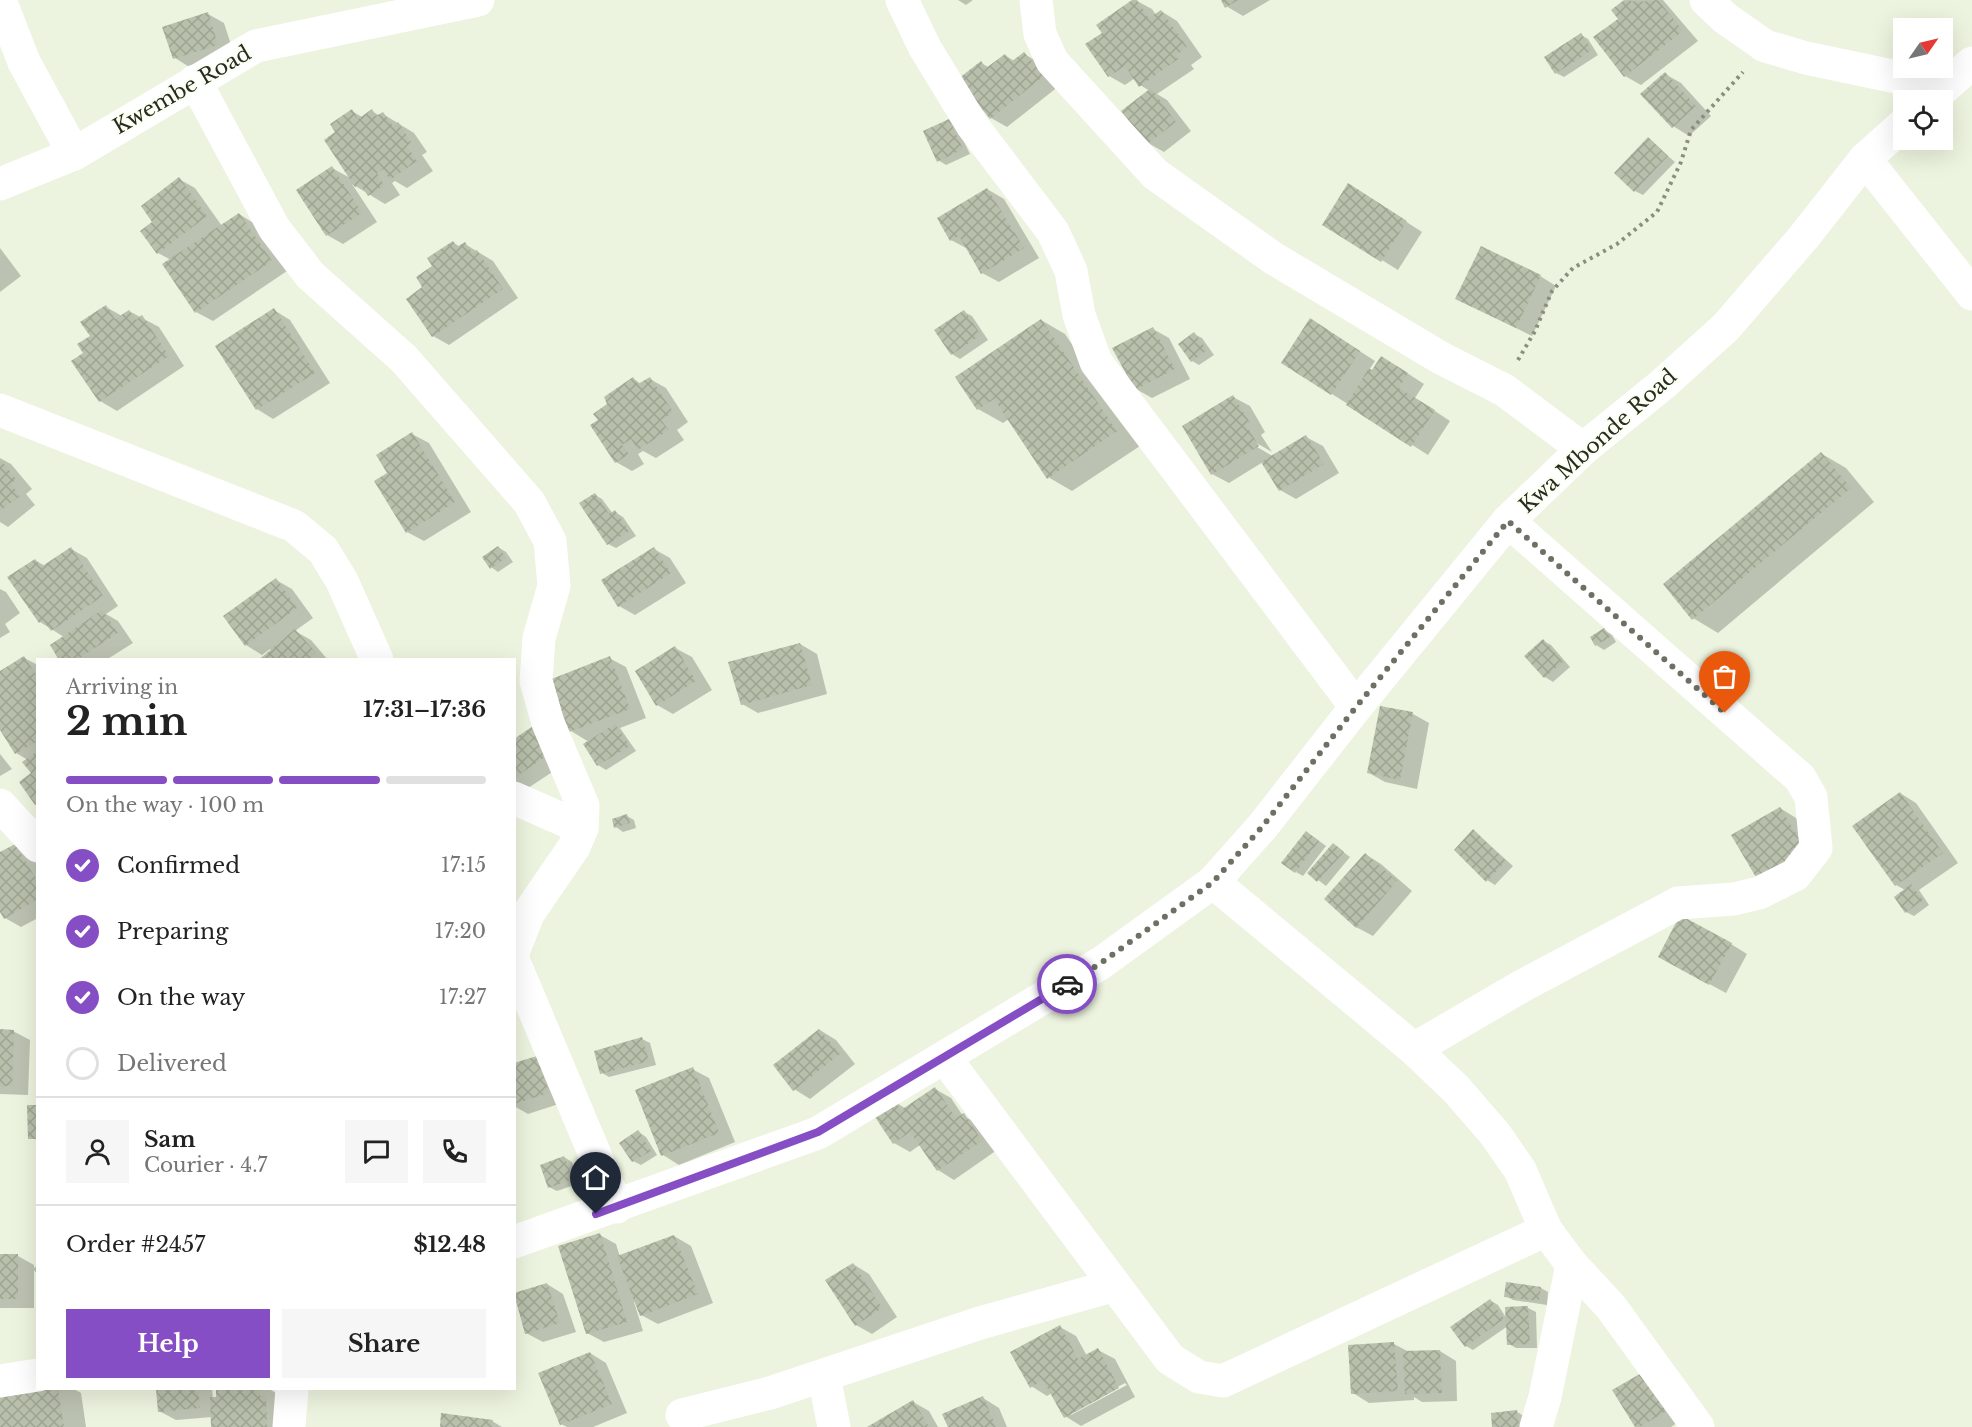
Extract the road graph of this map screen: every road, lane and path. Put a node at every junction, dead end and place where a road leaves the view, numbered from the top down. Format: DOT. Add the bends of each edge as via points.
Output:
graph roads {
  1 [pos="0,0"];
  2 [pos="478,0"];
  3 [pos="902,0"];
  4 [pos="1036,0"];
  5 [pos="1706,0"];
  6 [pos="1765,46"];
  7 [pos="1972,63"];
  8 [pos="195,81"];
  9 [pos="1922,90"];
  10 [pos="1942,90"];
  11 [pos="1893,134"];
  12 [pos="74,154"];
  13 [pos="1865,159"];
  14 [pos="0,184"];
  15 [pos="1972,294"];
  16 [pos="1503,390"];
  17 [pos="0,410"];
  18 [pos="1583,448"];
  19 [pos="1508,521"];
  20 [pos="376,658"];
  21 [pos="1356,707"];
  22 [pos="516,799"];
  23 [pos="0,805"];
  24 [pos="582,828"];
  25 [pos="36,844"];
  26 [pos="1213,882"];
  27 [pos="516,945"];
  28 [pos="516,967"];
  29 [pos="1414,1049"];
  30 [pos="945,1058"];
  31 [pos="617,1207"];
  32 [pos="1546,1230"];
  33 [pos="516,1241"];
  34 [pos="1572,1265"];
  35 [pos="1115,1285"];
  36 [pos="36,1375"];
  37 [pos="824,1376"];
  38 [pos="0,1381"];
  39 [pos="292,1390"];
  40 [pos="681,1414"];
  41 [pos="289,1427"];
  42 [pos="834,1427"];
  43 [pos="1536,1427"];
  44 [pos="1698,1427"];
  1 -- 12 [label="street" via="24,62"];
  2 -- 8 [label="street, Kwembe Road" via="256,46"];
  3 -- 21 [label="street" via="925,48 972,125 1053,232 1071,271 1079,315 1096,362"];
  4 -- 16 [label="street" via="1040,34 1052,61 1155,174 1274,258"];
  5 -- 6 [label="street"];
  6 -- 9 [label="street"];
  6 -- 16 [label="path" via="1691,130 1681,162 1657,212 1625,238 1573,268 1552,291"];
  7 -- 10 [label="street"];
  8 -- 12 [label="street, Kwembe Road"];
  8 -- 24 [label="street" via="274,228 310,275 404,359 529,502 550,541 554,586 539,638 536,681 548,723 583,806"];
  11 -- 13 [label="street, Kwa Mbonde Road"];
  12 -- 14 [label="street, Kwembe Road"];
  13 -- 15 [label="street"];
  13 -- 18 [label="street, Kwa Mbonde Road" via="1726,327"];
  16 -- 18 [label="street"];
  17 -- 20 [label="street" via="294,526 323,550 342,581"];
  18 -- 19 [label="street, Kwa Mbonde Road"];
  19 -- 21 [label="street, Kwa Mbonde Road"];
  19 -- 29 [label="street" via="1800,778 1811,797 1816,848 1795,875 1759,893 1734,899 1678,903"];
  21 -- 26 [label="street, Kwa Mbonde Road" via="1262,827"];
  22 -- 24 [label="street"];
  23 -- 25 [label="street"];
  24 -- 27 [label="street" via="574,847 528,914"];
  26 -- 29 [label="street"];
  26 -- 30 [label="street, Kwa Mbonde Road" via="1101,963"];
  28 -- 31 [label="street"];
  29 -- 32 [label="street" via="1495,1134 1520,1170"];
  30 -- 31 [label="street, Kwa Mbonde Road" via="818,1132"];
  30 -- 35 [label="street"];
  31 -- 33 [label="street, Kwa Mbonde Road"];
  32 -- 34 [label="street"];
  32 -- 35 [label="street" via="1223,1381 1199,1377 1170,1359"];
  34 -- 43 [label="street"];
  34 -- 44 [label="street" via="1611,1307"];
  35 -- 37 [label="street" via="980,1323"];
  36 -- 38 [label="street"];
  37 -- 40 [label="street"];
  37 -- 42 [label="street"];
  39 -- 41 [label="street"];
}
